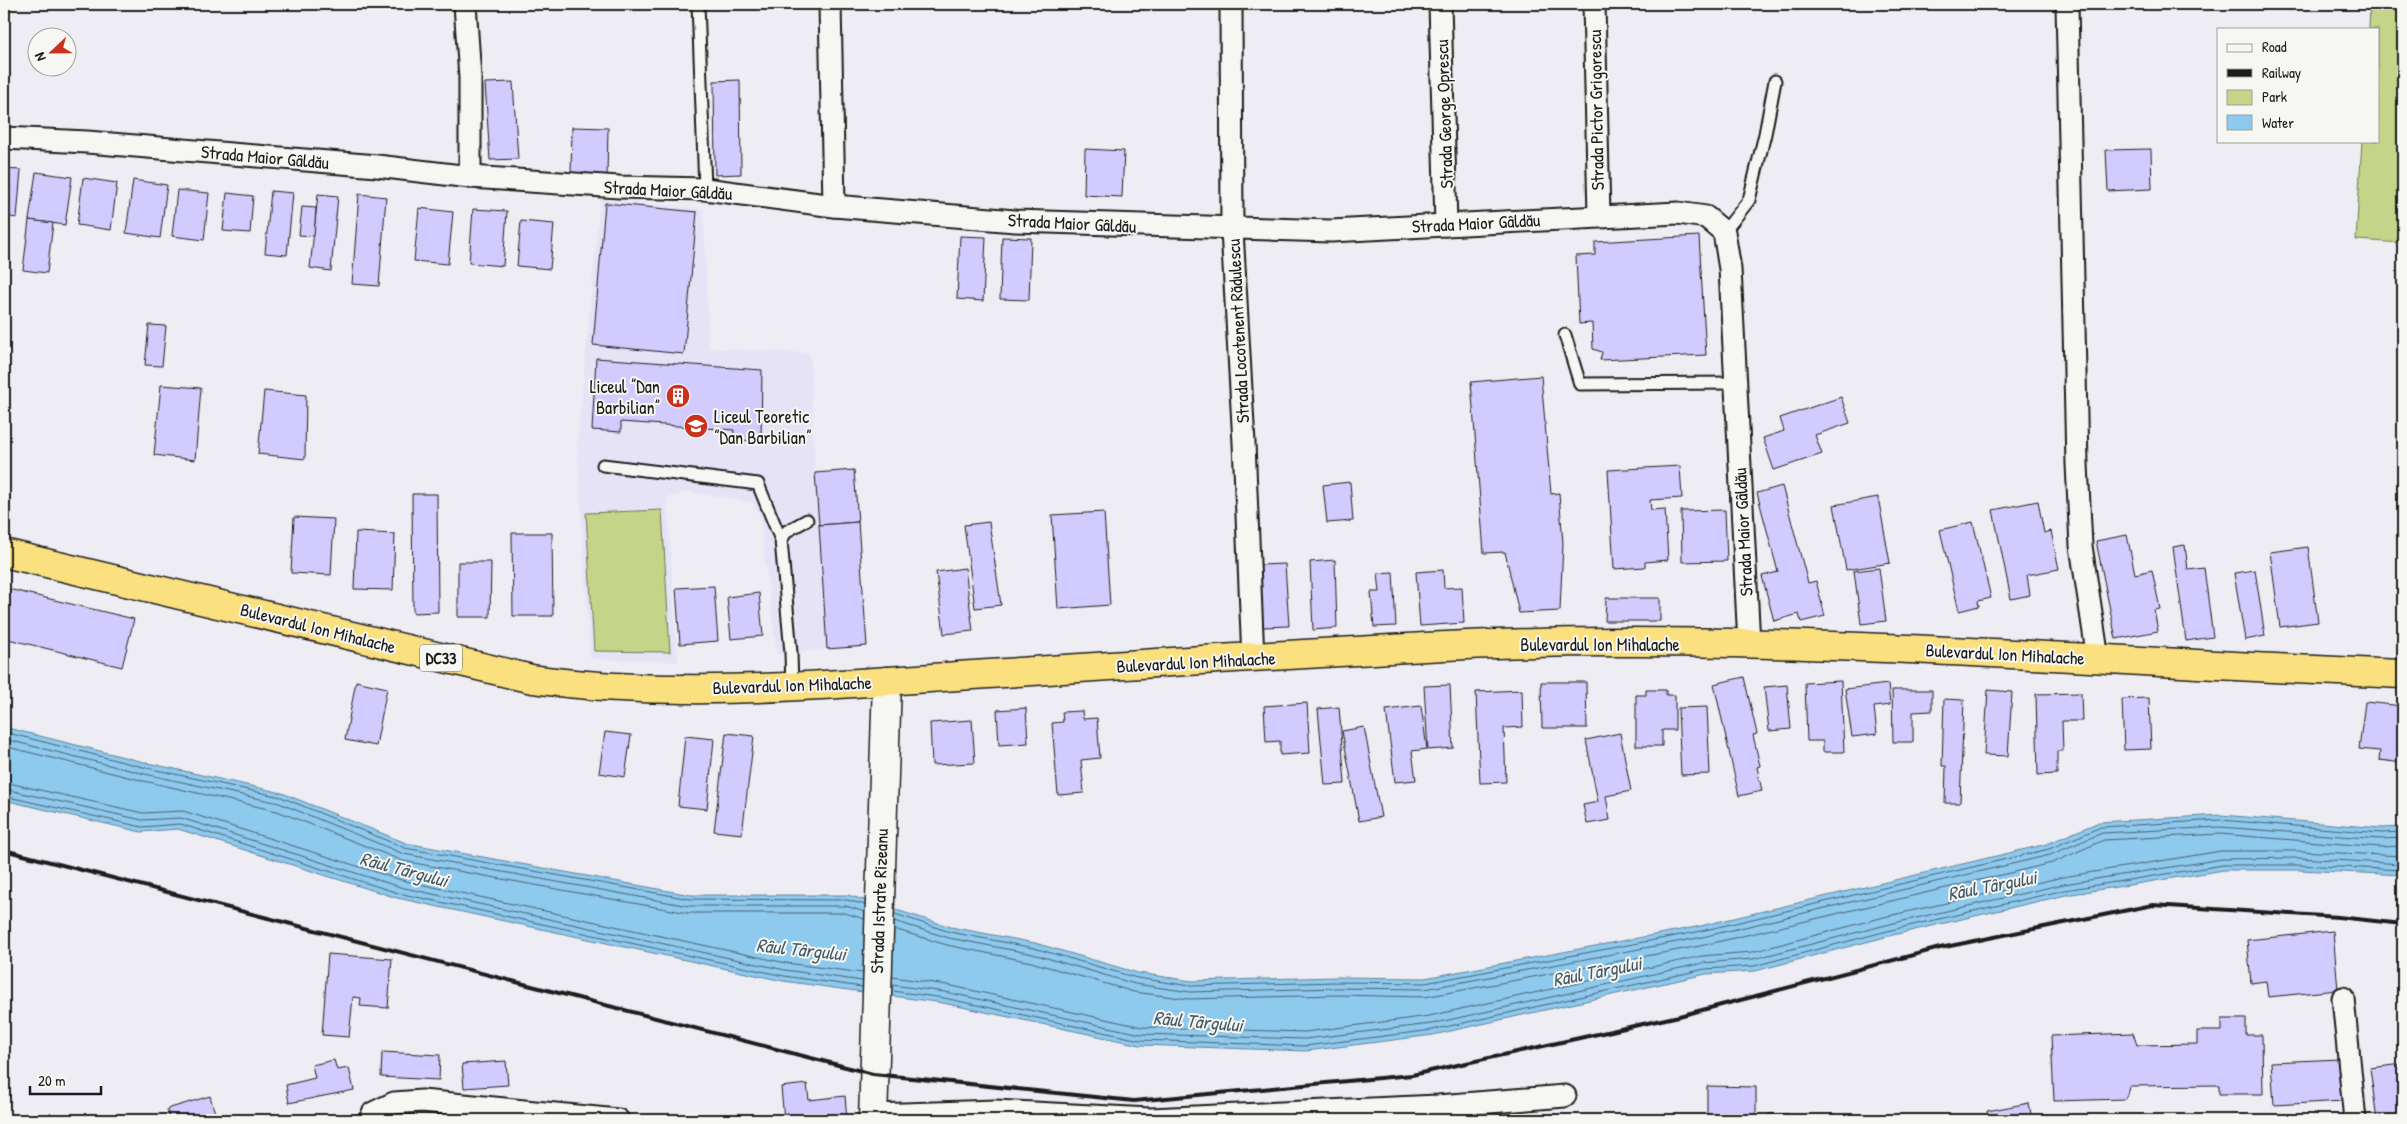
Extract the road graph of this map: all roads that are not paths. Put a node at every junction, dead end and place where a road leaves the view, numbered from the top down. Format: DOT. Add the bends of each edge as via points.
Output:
graph roads {
  1 [pos="465,4"];
  2 [pos="698,4"];
  3 [pos="830,4"];
  4 [pos="1231,4"];
  5 [pos="1440,4"];
  6 [pos="1594,4"];
  7 [pos="2067,4"];
  8 [pos="1775,80"];
  9 [pos="4,138"];
  10 [pos="470,177"];
  11 [pos="705,189"];
  12 [pos="834,206"];
  13 [pos="1599,216"];
  14 [pos="1446,225"];
  15 [pos="1232,230"];
  16 [pos="1724,232"];
  17 [pos="1565,335"];
  18 [pos="1735,383"];
  19 [pos="603,465"];
  20 [pos="807,520"];
  21 [pos="781,540"];
  22 [pos="4,553"];
  23 [pos="1749,644"];
  24 [pos="1252,659"];
  25 [pos="2098,659"];
  26 [pos="2403,674"];
  27 [pos="887,681"];
  28 [pos="792,686"];
  29 [pos="2343,998"];
  30 [pos="1564,1096"];
  31 [pos="873,1118"];
  32 [pos="370,1120"];
  33 [pos="618,1120"];
  34 [pos="2355,1120"];
  1 -- 10 [label="street" via="470,78"];
  2 -- 11 [label="lane"];
  3 -- 12 [label="street"];
  4 -- 15 [label="street, Strada Locotenent Rădulescu"];
  5 -- 14 [label="street, Strada George Oprescu"];
  6 -- 13 [label="street, Strada Pictor Grigorescu"];
  7 -- 25 [label="street" via="2077,464 2081,546"];
  8 -- 16 [label="lane" via="1749,200"];
  9 -- 10 [label="street, Strada Maior Gâldău" via="377,166"];
  10 -- 11 [label="street, Strada Maior Gâldău"];
  11 -- 12 [label="street, Strada Maior Gâldău"];
  12 -- 15 [label="street, Strada Maior Gâldău" via="1015,221"];
  13 -- 14 [label="street, Strada Maior Gâldău"];
  13 -- 16 [label="street, Strada Maior Gâldău" via="1678,213 1706,217"];
  14 -- 15 [label="street, Strada Maior Gâldău" via="1331,232"];
  15 -- 24 [label="street, Strada Locotenent Rădulescu"];
  16 -- 18 [label="street, Strada Maior Gâldău" via="1730,269"];
  17 -- 18 [label="lane" via="1580,384"];
  18 -- 23 [label="street, Strada Maior Gâldău"];
  19 -- 21 [label="lane" via="758,484"];
  20 -- 21 [label="lane" via="787,532"];
  21 -- 28 [label="lane"];
  22 -- 28 [label="highway, Bulevardul Ion Mihalache / DC33" via="532,679 638,690"];
  23 -- 24 [label="highway, Bulevardul Ion Mihalache" via="1427,647"];
  23 -- 25 [label="highway, Bulevardul Ion Mihalache"];
  24 -- 27 [label="highway, Bulevardul Ion Mihalache"];
  25 -- 26 [label="highway, Bulevardul Ion Mihalache"];
  27 -- 28 [label="highway, Bulevardul Ion Mihalache / DC33"];
  27 -- 31 [label="street, Strada Istrate Rizeanu"];
  29 -- 34 [label="street"];
  30 -- 31 [label="street" via="1438,1106 1150,1118 996,1111"];
  32 -- 33 [label="street" via="373,1114 394,1103 422,1101"];
}
